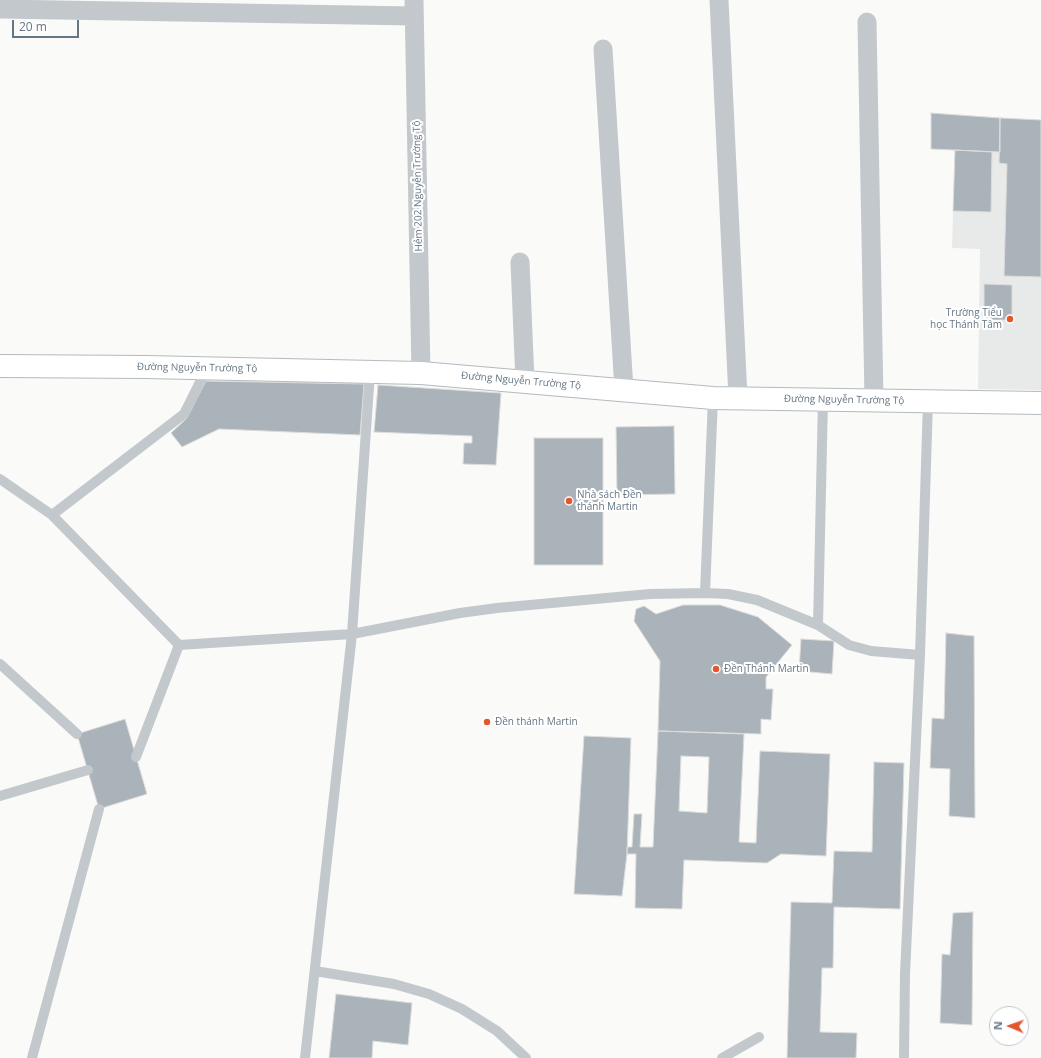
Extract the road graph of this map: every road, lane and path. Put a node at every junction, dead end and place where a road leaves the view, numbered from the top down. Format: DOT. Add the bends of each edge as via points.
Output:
graph roads {
  1 [pos="719,0"];
  2 [pos="414,8"];
  3 [pos="0,9"];
  4 [pos="867,22"];
  5 [pos="603,49"];
  6 [pos="520,262"];
  7 [pos="0,366"];
  8 [pos="207,368"];
  9 [pos="370,372"];
  10 [pos="421,373"];
  11 [pos="525,382"];
  12 [pos="624,390"];
  13 [pos="713,398"];
  14 [pos="738,398"];
  15 [pos="823,400"];
  16 [pos="874,400"];
  17 [pos="928,401"];
  18 [pos="1041,403"];
  19 [pos="0,479"];
  20 [pos="52,515"];
  21 [pos="705,593"];
  22 [pos="818,625"];
  23 [pos="352,634"];
  24 [pos="179,645"];
  25 [pos="920,655"];
  26 [pos="0,664"];
  27 [pos="77,734"];
  28 [pos="136,757"];
  29 [pos="88,770"];
  30 [pos="0,796"];
  31 [pos="99,808"];
  32 [pos="315,971"];
  33 [pos="759,1037"];
  34 [pos="32,1058"];
  35 [pos="305,1058"];
  36 [pos="526,1058"];
  37 [pos="722,1058"];
  38 [pos="904,1058"];
  1 -- 14 [label="street"];
  2 -- 3 [label="street"];
  2 -- 10 [label="street, Hẻm 202 Nguyễn Trường Tộ"];
  4 -- 16 [label="street"];
  5 -- 12 [label="street"];
  6 -- 11 [label="street"];
  7 -- 8 [label="main road, Đường Nguyễn Trường Tộ"];
  8 -- 9 [label="main road, Đường Nguyễn Trường Tộ"];
  8 -- 20 [label="lane" via="184,414"];
  9 -- 10 [label="main road, Đường Nguyễn Trường Tộ"];
  9 -- 23 [label="lane"];
  10 -- 11 [label="main road, Đường Nguyễn Trường Tộ"];
  11 -- 12 [label="main road, Đường Nguyễn Trường Tộ"];
  12 -- 13 [label="main road, Đường Nguyễn Trường Tộ"];
  13 -- 14 [label="main road, Đường Nguyễn Trường Tộ"];
  13 -- 21 [label="lane"];
  14 -- 15 [label="main road, Đường Nguyễn Trường Tộ"];
  15 -- 16 [label="main road, Đường Nguyễn Trường Tộ"];
  15 -- 22 [label="lane"];
  16 -- 17 [label="main road, Đường Nguyễn Trường Tộ"];
  17 -- 18 [label="main road, Đường Nguyễn Trường Tộ"];
  17 -- 25 [label="lane"];
  19 -- 20 [label="lane"];
  20 -- 24 [label="lane"];
  21 -- 22 [label="lane" via="728,594 757,600"];
  21 -- 23 [label="lane" via="650,594 460,612"];
  22 -- 25 [label="lane" via="849,645 871,651"];
  23 -- 24 [label="lane"];
  23 -- 32 [label="lane"];
  24 -- 28 [label="lane"];
  25 -- 38 [label="lane"];
  26 -- 27 [label="lane"];
  29 -- 30 [label="lane"];
  31 -- 34 [label="lane"];
  32 -- 35 [label="lane"];
  32 -- 36 [label="lane" via="394,984 429,994 462,1009 497,1031"];
  33 -- 37 [label="lane"];
}
